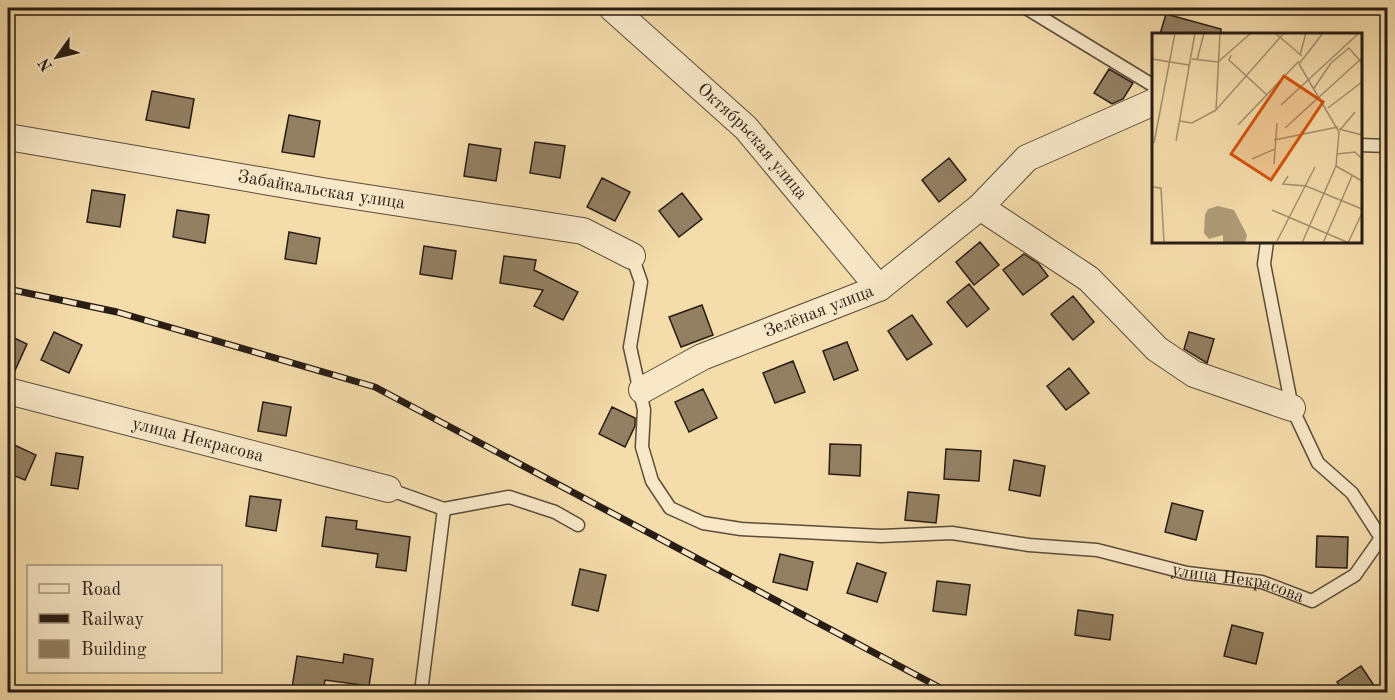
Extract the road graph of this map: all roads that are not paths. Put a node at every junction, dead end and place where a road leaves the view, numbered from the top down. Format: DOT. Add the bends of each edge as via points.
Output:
graph roads {
  1 [pos="612,8"];
  2 [pos="1026,8"];
  3 [pos="1152,85"];
  4 [pos="1152,103"];
  5 [pos="8,137"];
  6 [pos="1362,145"];
  7 [pos="1388,146"];
  8 [pos="980,207"];
  9 [pos="1267,243"];
  10 [pos="632,256"];
  11 [pos="879,288"];
  12 [pos="8,390"];
  13 [pos="642,390"];
  14 [pos="1292,408"];
  15 [pos="388,489"];
  16 [pos="444,509"];
  17 [pos="578,525"];
  18 [pos="421,693"];
  1 -- 11 [label="street, Октябрьская улица" via="746,128"];
  2 -- 3 [label="lane"];
  4 -- 8 [label="street, Зелёная улица" via="1026,158"];
  5 -- 10 [label="street, Забайкальская улица" via="583,231"];
  6 -- 7 [label="lane"];
  8 -- 11 [label="street, Зелёная улица"];
  8 -- 14 [label="street" via="1089,279 1157,349 1194,374"];
  9 -- 14 [label="lane, улица Некрасова" via="1264,264"];
  10 -- 13 [label="lane" via="641,282 630,347"];
  11 -- 13 [label="street, Зелёная улица" via="702,357"];
  12 -- 15 [label="street, улица Некрасова"];
  13 -- 14 [label="lane, улица Некрасова" via="642,447 652,481 670,508 703,523 741,529 881,536 952,533 1097,550 1186,573 1262,582 1312,601 1355,575 1381,538 1352,493 1318,463"];
  15 -- 16 [label="lane"];
  16 -- 17 [label="lane" via="509,497 555,512"];
  16 -- 18 [label="lane"];
}
